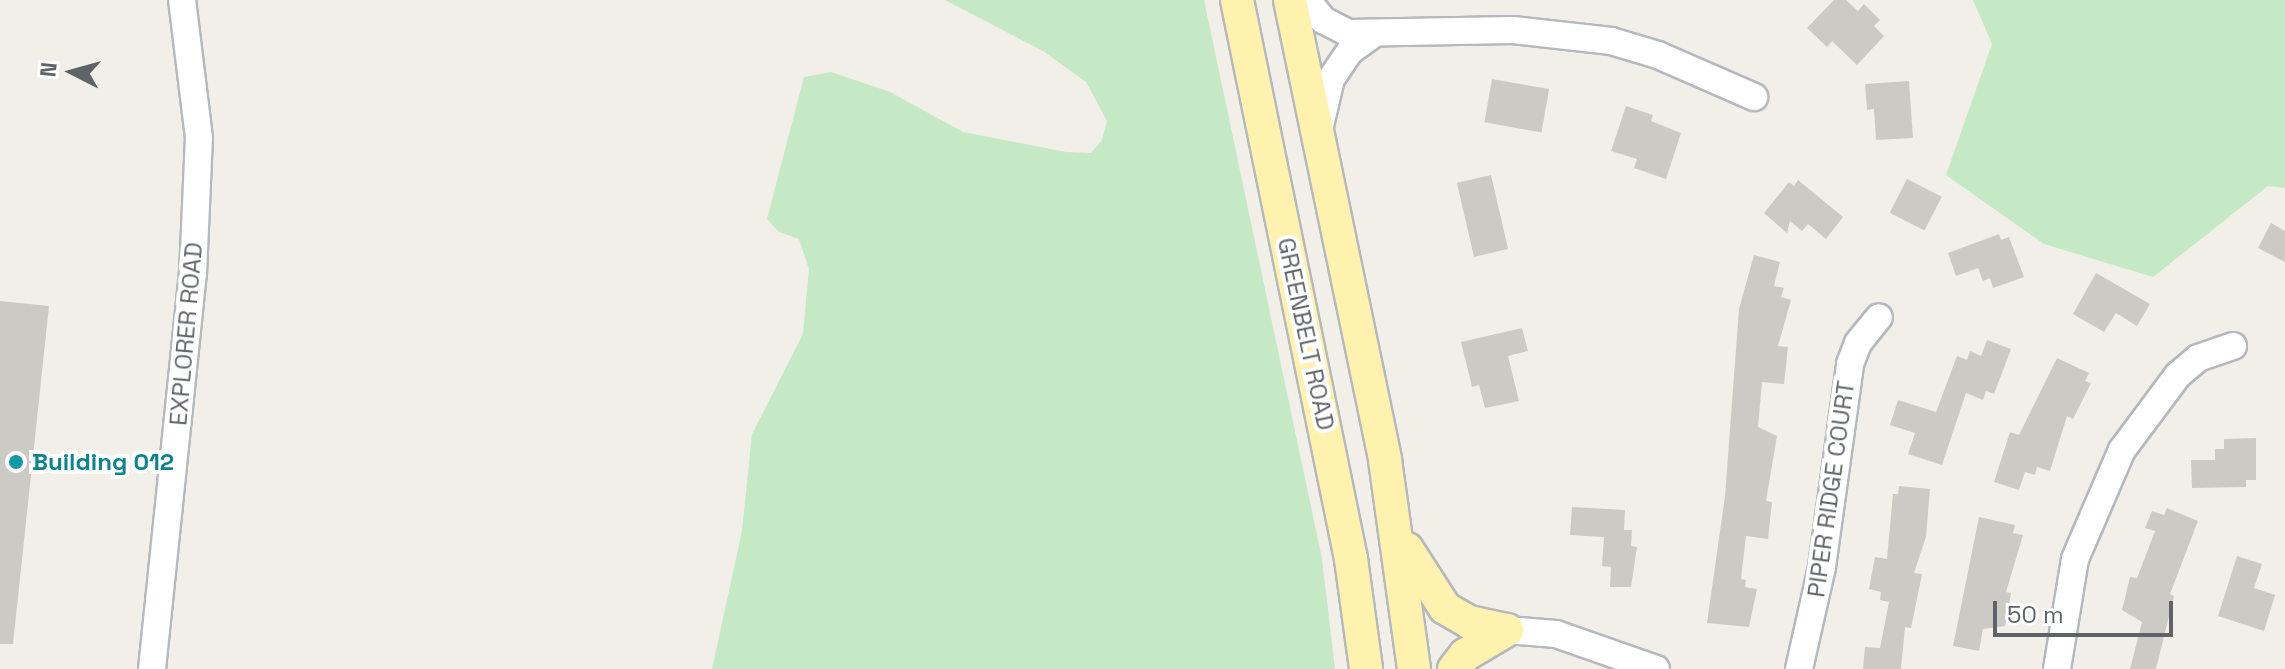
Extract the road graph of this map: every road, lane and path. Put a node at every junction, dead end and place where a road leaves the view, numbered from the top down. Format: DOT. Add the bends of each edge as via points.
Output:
graph roads {
  1 [pos="182,0"];
  2 [pos="1237,0"];
  3 [pos="1290,0"];
  4 [pos="1307,0"];
  5 [pos="1372,35"];
  6 [pos="1754,97"];
  7 [pos="1318,133"];
  8 [pos="1329,186"];
  9 [pos="1278,198"];
  10 [pos="1879,317"];
  11 [pos="2233,346"];
  12 [pos="1398,535"];
  13 [pos="1507,630"];
  14 [pos="152,669"];
  15 [pos="1366,669"];
  16 [pos="1414,669"];
  17 [pos="1454,669"];
  18 [pos="1656,669"];
  19 [pos="1799,669"];
  20 [pos="2057,669"];
  1 -- 14 [label="street, EXPLORER ROAD" via="199,138 193,274"];
  2 -- 9 [label="main road, GREENBELT ROAD"];
  3 -- 7 [label="main road"];
  4 -- 5 [label="street" via="1323,20 1348,33"];
  5 -- 6 [label="street" via="1513,30 1611,41 1658,55"];
  5 -- 7 [label="street" via="1350,51 1331,79"];
  7 -- 8 [label="main road"];
  8 -- 9 [label="main road"];
  8 -- 12 [label="main road"];
  9 -- 15 [label="main road, GREENBELT ROAD" via="1351,559"];
  10 -- 19 [label="street, PIPER RIDGE COURT" via="1858,343 1850,364 1822,567"];
  11 -- 20 [label="street" via="2198,358 2178,375 2122,450 2075,559"];
  12 -- 13 [label="main road" via="1445,608 1469,622"];
  12 -- 16 [label="main road"];
  13 -- 17 [label="main road" via="1465,655"];
  13 -- 18 [label="street" via="1556,634"];
}
